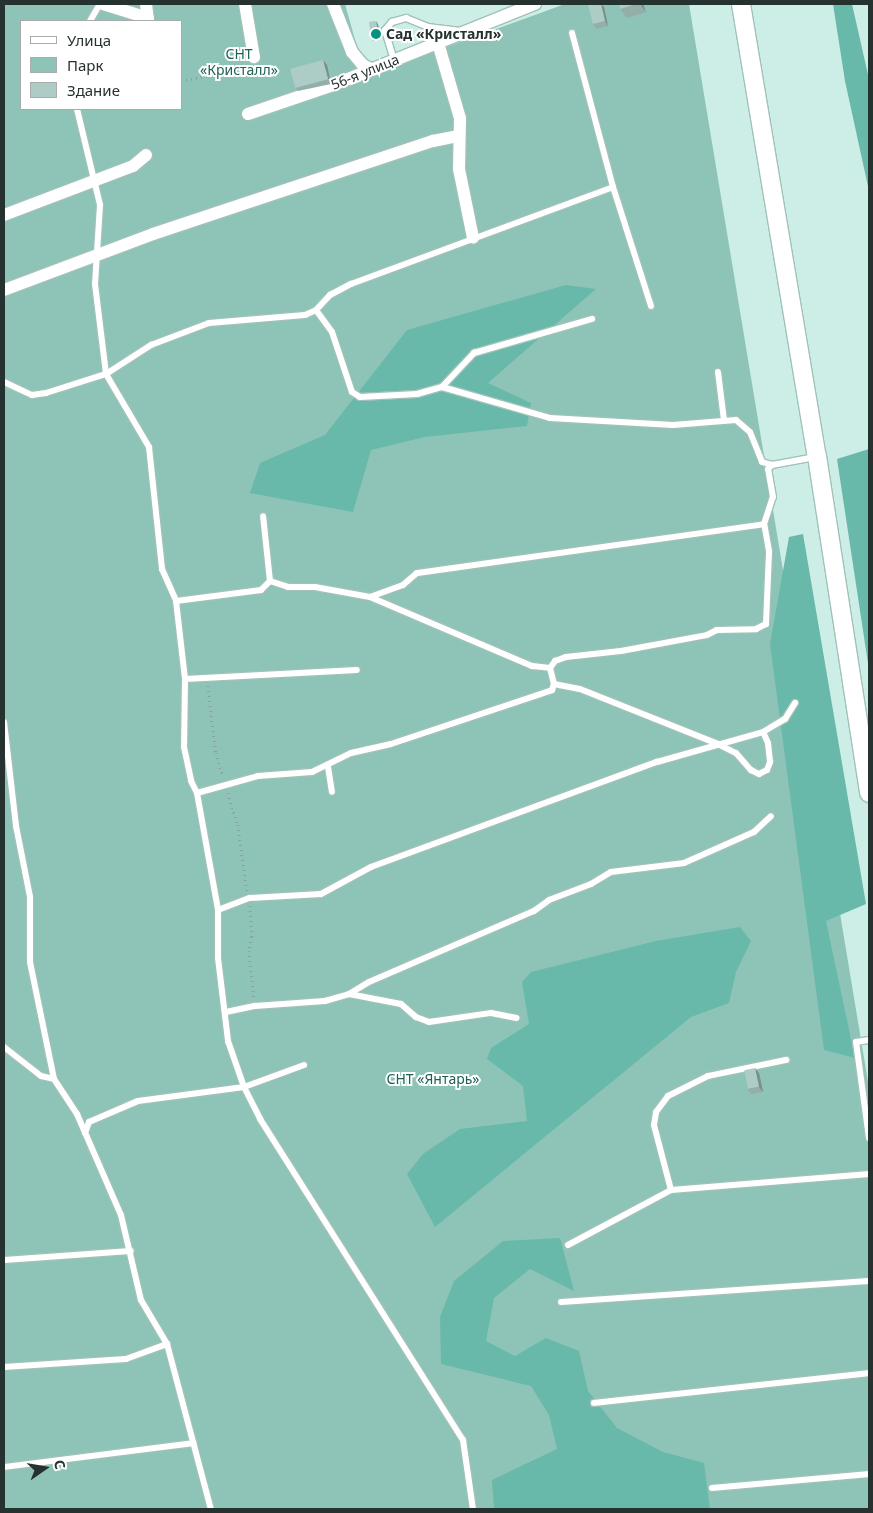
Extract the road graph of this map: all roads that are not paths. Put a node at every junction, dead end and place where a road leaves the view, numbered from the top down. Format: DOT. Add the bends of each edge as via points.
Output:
graph roads {
  1 [pos="102,4"];
  2 [pos="146,4"];
  3 [pos="245,4"];
  4 [pos="333,4"];
  5 [pos="536,4"];
  6 [pos="741,4"];
  7 [pos="91,20"];
  8 [pos="148,20"];
  9 [pos="465,32"];
  10 [pos="572,33"];
  11 [pos="438,43"];
  12 [pos="254,56"];
  13 [pos="394,60"];
  14 [pos="371,69"];
  15 [pos="77,110"];
  16 [pos="248,114"];
  17 [pos="458,136"];
  18 [pos="146,155"];
  19 [pos="94,180"];
  20 [pos="613,186"];
  21 [pos="4,215"];
  22 [pos="473,238"];
  23 [pos="96,254"];
  24 [pos="4,290"];
  25 [pos="651,306"];
  26 [pos="316,310"];
  27 [pos="592,319"];
  28 [pos="718,372"];
  29 [pos="106,374"];
  30 [pos="4,382"];
  31 [pos="442,387"];
  32 [pos="724,420"];
  33 [pos="817,456"];
  34 [pos="772,465"];
  35 [pos="263,516"];
  36 [pos="764,524"];
  37 [pos="270,581"];
  38 [pos="370,597"];
  39 [pos="176,601"];
  40 [pos="550,668"];
  41 [pos="357,670"];
  42 [pos="185,679"];
  43 [pos="554,684"];
  44 [pos="795,703"];
  45 [pos="4,722"];
  46 [pos="763,732"];
  47 [pos="718,744"];
  48 [pos="328,767"];
  49 [pos="332,792"];
  50 [pos="197,793"];
  51 [pos="869,793"];
  52 [pos="771,816"];
  53 [pos="218,910"];
  54 [pos="349,994"];
  55 [pos="226,1012"];
  56 [pos="517,1018"];
  57 [pos="869,1040"];
  58 [pos="4,1046"];
  59 [pos="786,1060"];
  60 [pos="304,1065"];
  61 [pos="54,1079"];
  62 [pos="244,1087"];
  63 [pos="85,1133"];
  64 [pos="869,1138"];
  65 [pos="869,1174"];
  66 [pos="671,1190"];
  67 [pos="568,1245"];
  68 [pos="131,1251"];
  69 [pos="4,1260"];
  70 [pos="869,1282"];
  71 [pos="561,1302"];
  72 [pos="167,1344"];
  73 [pos="4,1367"];
  74 [pos="869,1373"];
  75 [pos="594,1403"];
  76 [pos="193,1443"];
  77 [pos="4,1466"];
  78 [pos="869,1474"];
  79 [pos="712,1488"];
  80 [pos="212,1509"];
  81 [pos="473,1509"];
  1 -- 7 [label="lane"];
  1 -- 8 [label="street"];
  2 -- 8 [label="street"];
  3 -- 12 [label="street"];
  4 -- 14 [label="street" via="352,52"];
  5 -- 9 [label="street, 56-я улица"];
  6 -- 33 [label="main road"];
  9 -- 11 [label="street, 56-я улица"];
  9 -- 13 [label="lane" via="428,27 406,18 392,22 385,30"];
  10 -- 20 [label="lane"];
  11 -- 13 [label="street, 56-я улица"];
  11 -- 17 [label="street" via="460,118"];
  13 -- 14 [label="street, 56-я улица"];
  14 -- 16 [label="street, 56-я улица"];
  15 -- 19 [label="lane"];
  17 -- 22 [label="street" via="458,169"];
  17 -- 23 [label="street" via="433,141"];
  18 -- 19 [label="street" via="133,166"];
  19 -- 21 [label="street"];
  19 -- 23 [label="lane" via="100,218"];
  20 -- 22 [label="lane"];
  20 -- 25 [label="lane"];
  22 -- 26 [label="lane" via="351,284 330,295"];
  23 -- 24 [label="street"];
  23 -- 29 [label="lane" via="95,284"];
  26 -- 29 [label="lane" via="305,315 209,323 151,346"];
  26 -- 31 [label="lane" via="332,332 352,392 360,397 417,394"];
  27 -- 31 [label="lane" via="474,353"];
  28 -- 32 [label="lane"];
  29 -- 30 [label="lane" via="32,396"];
  29 -- 39 [label="lane" via="149,447 162,569"];
  31 -- 32 [label="lane" via="550,418 673,425"];
  32 -- 34 [label="lane" via="742,422 750,432 757,456 762,462"];
  33 -- 34 [label="lane"];
  33 -- 51 [label="main road"];
  34 -- 36 [label="lane" via="768,469 773,497"];
  35 -- 37 [label="lane"];
  36 -- 38 [label="lane" via="417,573 403,585"];
  36 -- 40 [label="lane" via="769,551 766,624 756,630 717,630 706,635 630,649 566,657 555,661"];
  37 -- 38 [label="lane" via="288,587"];
  37 -- 39 [label="lane" via="261,590 249,593"];
  38 -- 40 [label="lane" via="532,666"];
  39 -- 42 [label="lane"];
  40 -- 43 [label="lane"];
  41 -- 42 [label="lane"];
  42 -- 50 [label="lane" via="184,747 191,781"];
  43 -- 47 [label="lane" via="580,689"];
  43 -- 48 [label="lane" via="552,690 391,744 351,753"];
  44 -- 46 [label="lane" via="785,719"];
  45 -- 61 [label="lane" via="16,826 30,897 30,962"];
  46 -- 47 [label="lane"];
  46 -- 47 [label="lane" via="770,762 768,770 759,774 736,753"];
  47 -- 53 [label="lane" via="657,762 371,867 321,894 250,898"];
  48 -- 49 [label="lane"];
  48 -- 50 [label="lane" via="312,772 258,776"];
  50 -- 53 [label="lane"];
  52 -- 54 [label="lane" via="754,832 684,863 611,872 591,884 549,900 534,911 369,982"];
  53 -- 55 [label="lane" via="218,958"];
  54 -- 55 [label="lane" via="325,1001 256,1006"];
  54 -- 56 [label="lane" via="401,1004 416,1017 429,1022 491,1013"];
  55 -- 62 [label="lane" via="228,1041"];
  57 -- 64 [label="lane" via="856,1042"];
  58 -- 61 [label="lane" via="41,1076"];
  59 -- 66 [label="lane" via="708,1076 668,1096 656,1112 654,1125"];
  60 -- 62 [label="lane"];
  61 -- 63 [label="lane"];
  62 -- 63 [label="lane" via="138,1101 89,1122"];
  62 -- 81 [label="lane" via="265,1128 463,1440"];
  63 -- 68 [label="lane" via="121,1215"];
  65 -- 66 [label="lane"];
  66 -- 67 [label="lane"];
  68 -- 69 [label="lane"];
  68 -- 72 [label="lane" via="141,1300"];
  70 -- 71 [label="lane"];
  72 -- 73 [label="lane" via="126,1359"];
  72 -- 76 [label="lane"];
  74 -- 75 [label="lane"];
  76 -- 77 [label="lane"];
  76 -- 80 [label="lane"];
  78 -- 79 [label="lane"];
}
